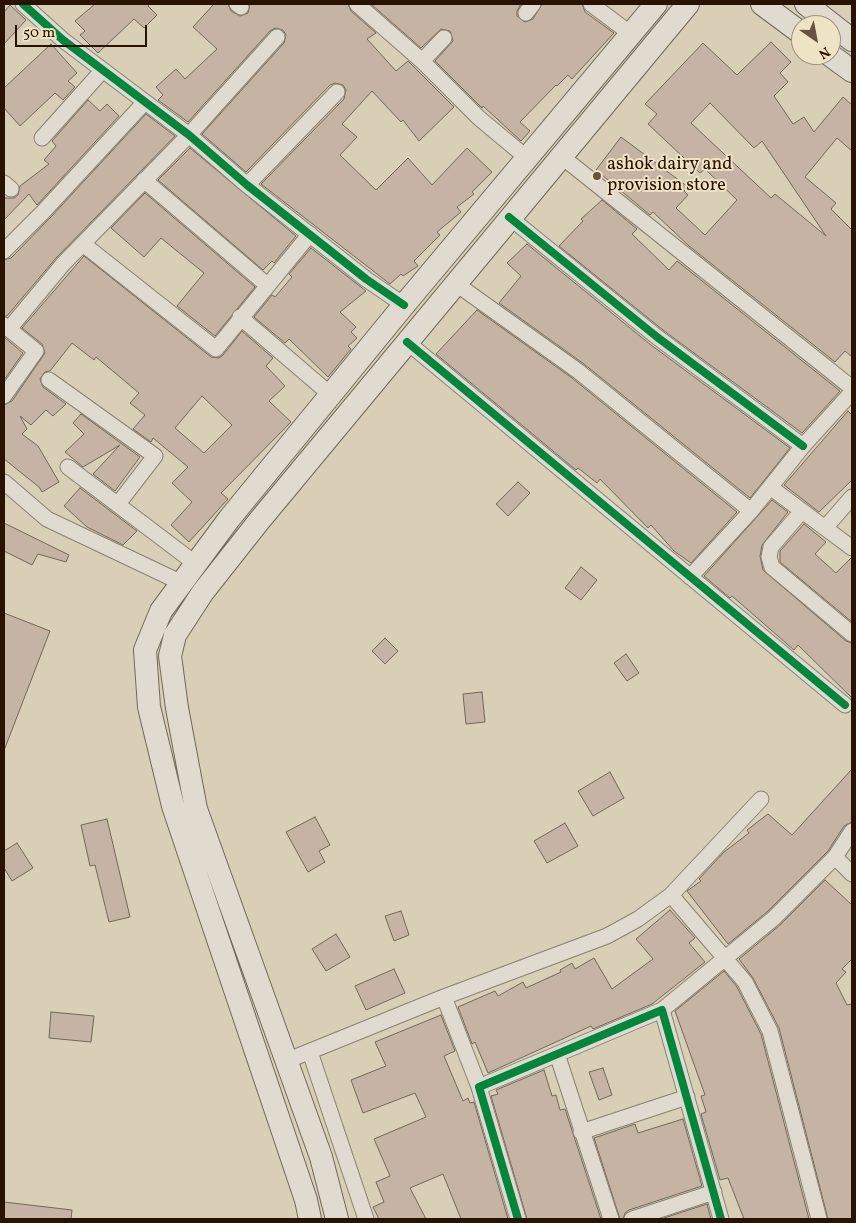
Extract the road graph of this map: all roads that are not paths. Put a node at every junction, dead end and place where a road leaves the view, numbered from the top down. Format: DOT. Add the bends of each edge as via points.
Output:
graph roads {
  1 [pos="23,4"];
  2 [pos="357,4"];
  3 [pos="591,4"];
  4 [pos="656,4"];
  5 [pos="688,4"];
  6 [pos="762,4"];
  7 [pos="806,4"];
  8 [pos="791,26"];
  9 [pos="631,34"];
  10 [pos="277,37"];
  11 [pos="444,38"];
  12 [pos="852,40"];
  13 [pos="422,61"];
  14 [pos="841,63"];
  15 [pos="102,71"];
  16 [pos="852,71"];
  17 [pos="337,92"];
  18 [pos="144,103"];
  19 [pos="189,135"];
  20 [pos="42,138"];
  21 [pos="561,156"];
  22 [pos="527,158"];
  23 [pos="144,180"];
  24 [pos="247,185"];
  25 [pos="509,217"];
  26 [pos="310,234"];
  27 [pos="83,244"];
  28 [pos="4,251"];
  29 [pos="455,283"];
  30 [pos="266,284"];
  31 [pos="404,305"];
  32 [pos="240,317"];
  33 [pos="6,327"];
  34 [pos="407,342"];
  35 [pos="49,380"];
  36 [pos="852,390"];
  37 [pos="331,395"];
  38 [pos="4,396"];
  39 [pos="803,446"];
  40 [pos="68,467"];
  41 [pos="4,482"];
  42 [pos="770,487"];
  43 [pos="852,497"];
  44 [pos="118,504"];
  45 [pos="750,511"];
  46 [pos="802,511"];
  47 [pos="825,528"];
  48 [pos="852,548"];
  49 [pos="196,564"];
  50 [pos="690,577"];
  51 [pos="182,583"];
  52 [pos="852,634"];
  53 [pos="845,705"];
  54 [pos="762,798"];
  55 [pos="852,831"];
  56 [pos="834,857"];
  57 [pos="852,874"];
  58 [pos="671,895"];
  59 [pos="725,956"];
  60 [pos="444,997"];
  61 [pos="662,1010"];
  62 [pos="310,1052"];
  63 [pos="557,1054"];
  64 [pos="286,1061"];
  65 [pos="479,1086"];
  66 [pos="687,1097"];
  67 [pos="581,1132"];
  68 [pos="714,1192"];
  69 [pos="310,1219"];
  70 [pos="338,1219"];
  71 [pos="366,1219"];
  72 [pos="518,1219"];
  73 [pos="611,1219"];
  74 [pos="632,1219"];
  75 [pos="721,1219"];
  76 [pos="819,1219"];
  1 -- 15 [label="street"];
  2 -- 13 [label="street"];
  3 -- 9 [label="street"];
  4 -- 9 [label="main road"];
  5 -- 21 [label="main road"];
  6 -- 8 [label="main road"];
  7 -- 12 [label="main road"];
  9 -- 22 [label="main road"];
  10 -- 19 [label="street"];
  11 -- 13 [label="street"];
  13 -- 22 [label="street" via="479,118"];
  14 -- 16 [label="main road"];
  15 -- 18 [label="street"];
  15 -- 20 [label="street"];
  17 -- 24 [label="street"];
  18 -- 19 [label="street"];
  18 -- 28 [label="street"];
  19 -- 23 [label="street"];
  19 -- 24 [label="street"];
  21 -- 25 [label="main road"];
  21 -- 36 [label="street"];
  22 -- 31 [label="main road"];
  23 -- 27 [label="street"];
  23 -- 30 [label="street"];
  24 -- 26 [label="street"];
  25 -- 29 [label="main road"];
  25 -- 39 [label="street"];
  26 -- 30 [label="street"];
  26 -- 31 [label="street"];
  27 -- 32 [label="street" via="216,349"];
  27 -- 33 [label="street"];
  29 -- 34 [label="main road"];
  29 -- 45 [label="street" via="578,371"];
  30 -- 32 [label="street"];
  31 -- 37 [label="main road"];
  32 -- 37 [label="street"];
  33 -- 38 [label="street" via="36,351"];
  34 -- 50 [label="street"];
  34 -- 64 [label="main road" via="203,592 175,635 170,656 176,708 196,809"];
  35 -- 44 [label="street" via="155,456"];
  36 -- 39 [label="street"];
  37 -- 49 [label="main road"];
  39 -- 42 [label="street"];
  40 -- 44 [label="street"];
  41 -- 51 [label="street" via="47,519"];
  42 -- 45 [label="street"];
  42 -- 46 [label="street"];
  43 -- 47 [label="street"];
  44 -- 49 [label="street"];
  45 -- 50 [label="street"];
  46 -- 47 [label="street"];
  46 -- 52 [label="street" via="772,547 769,557 772,567"];
  47 -- 48 [label="street"];
  49 -- 51 [label="main road"];
  50 -- 53 [label="street"];
  51 -- 69 [label="main road" via="162,611 146,650 149,707 173,806"];
  54 -- 58 [label="street"];
  55 -- 56 [label="street"];
  56 -- 57 [label="street"];
  56 -- 59 [label="street" via="774,918"];
  58 -- 59 [label="street"];
  58 -- 60 [label="street" via="607,936"];
  59 -- 61 [label="street"];
  59 -- 76 [label="street" via="745,982 770,1031"];
  60 -- 62 [label="street"];
  60 -- 65 [label="street"];
  61 -- 63 [label="street"];
  61 -- 66 [label="street"];
  62 -- 64 [label="street"];
  62 -- 71 [label="street"];
  63 -- 65 [label="street"];
  63 -- 67 [label="street"];
  64 -- 70 [label="main road" via="321,1157"];
  65 -- 72 [label="street"];
  66 -- 67 [label="street"];
  66 -- 68 [label="street"];
  67 -- 73 [label="street"];
  68 -- 74 [label="street"];
  68 -- 75 [label="street"];
}
